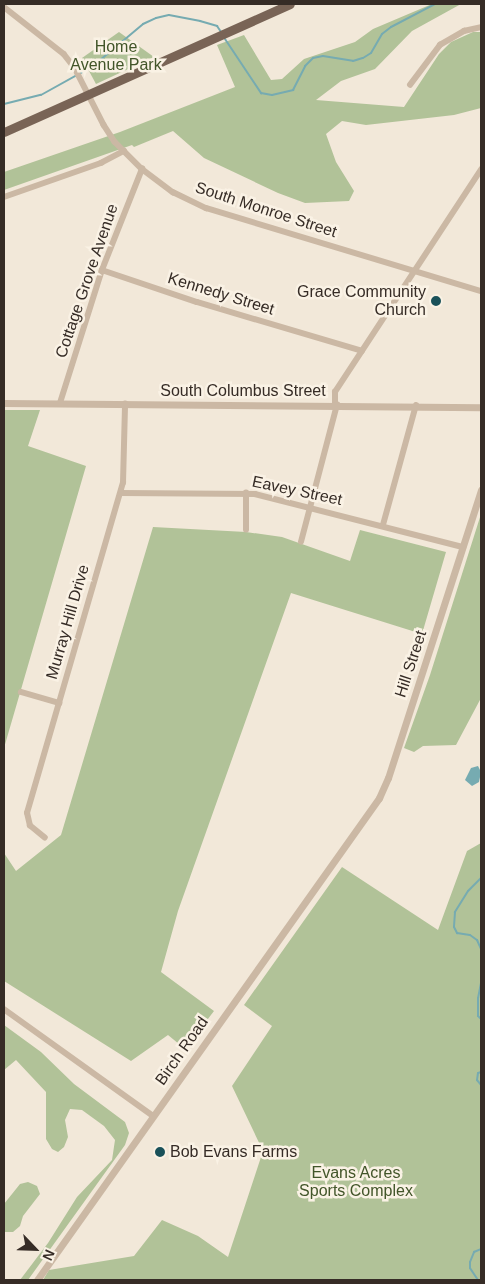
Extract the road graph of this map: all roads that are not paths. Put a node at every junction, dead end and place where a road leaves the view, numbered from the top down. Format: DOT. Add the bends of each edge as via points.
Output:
graph roads {
  1 [pos="290,4"];
  2 [pos="4,7"];
  3 [pos="481,27"];
  4 [pos="410,85"];
  5 [pos="88,94"];
  6 [pos="4,132"];
  7 [pos="124,151"];
  8 [pos="142,169"];
  9 [pos="481,170"];
  10 [pos="4,197"];
  11 [pos="102,270"];
  12 [pos="414,270"];
  13 [pos="481,291"];
  14 [pos="362,351"];
  15 [pos="4,403"];
  16 [pos="60,403"];
  17 [pos="125,404"];
  18 [pos="336,405"];
  19 [pos="416,405"];
  20 [pos="481,407"];
  21 [pos="481,490"];
  22 [pos="121,493"];
  23 [pos="246,493"];
  24 [pos="309,508"];
  25 [pos="383,525"];
  26 [pos="246,530"];
  27 [pos="301,542"];
  28 [pos="462,547"];
  29 [pos="21,692"];
  30 [pos="59,703"];
  31 [pos="45,838"];
  32 [pos="350,838"];
  33 [pos="4,1009"];
  34 [pos="152,1115"];
  35 [pos="37,1280"];
  1 -- 5 [label="main road"];
  2 -- 5 [label="street, South Monroe Street" via="54,44 75,68"];
  3 -- 4 [label="street" via="464,31 440,46"];
  5 -- 6 [label="main road"];
  5 -- 7 [label="street, South Monroe Street" via="108,132"];
  7 -- 8 [label="street, South Monroe Street"];
  7 -- 10 [label="street"];
  8 -- 11 [label="street, Cottage Grove Avenue"];
  8 -- 12 [label="street, South Monroe Street" via="173,192 198,205"];
  9 -- 12 [label="street"];
  11 -- 14 [label="street, Kennedy Street"];
  11 -- 16 [label="street, Cottage Grove Avenue"];
  12 -- 13 [label="street, South Monroe Street"];
  12 -- 14 [label="street"];
  14 -- 18 [label="street" via="335,392"];
  15 -- 16 [label="street, South Columbus Street"];
  16 -- 17 [label="street, South Columbus Street"];
  17 -- 18 [label="street, South Columbus Street"];
  17 -- 22 [label="street, Murray Hill Drive" via="125,464"];
  18 -- 19 [label="street, South Columbus Street"];
  18 -- 24 [label="street"];
  19 -- 20 [label="street, South Columbus Street"];
  19 -- 25 [label="street"];
  21 -- 28 [label="street, Hill Street"];
  22 -- 23 [label="street, Eavey Street"];
  22 -- 30 [label="street, Murray Hill Drive"];
  23 -- 24 [label="street, Eavey Street"];
  23 -- 26 [label="street"];
  24 -- 25 [label="street, Eavey Street"];
  24 -- 27 [label="street"];
  25 -- 28 [label="street, Eavey Street"];
  28 -- 32 [label="street, Hill Street" via="388,778 379,798"];
  29 -- 30 [label="street"];
  30 -- 31 [label="street, Murray Hill Drive" via="26,813 30,826"];
  32 -- 34 [label="street, Birch Road"];
  33 -- 34 [label="street"];
  34 -- 35 [label="street, Birch Road"];
}
